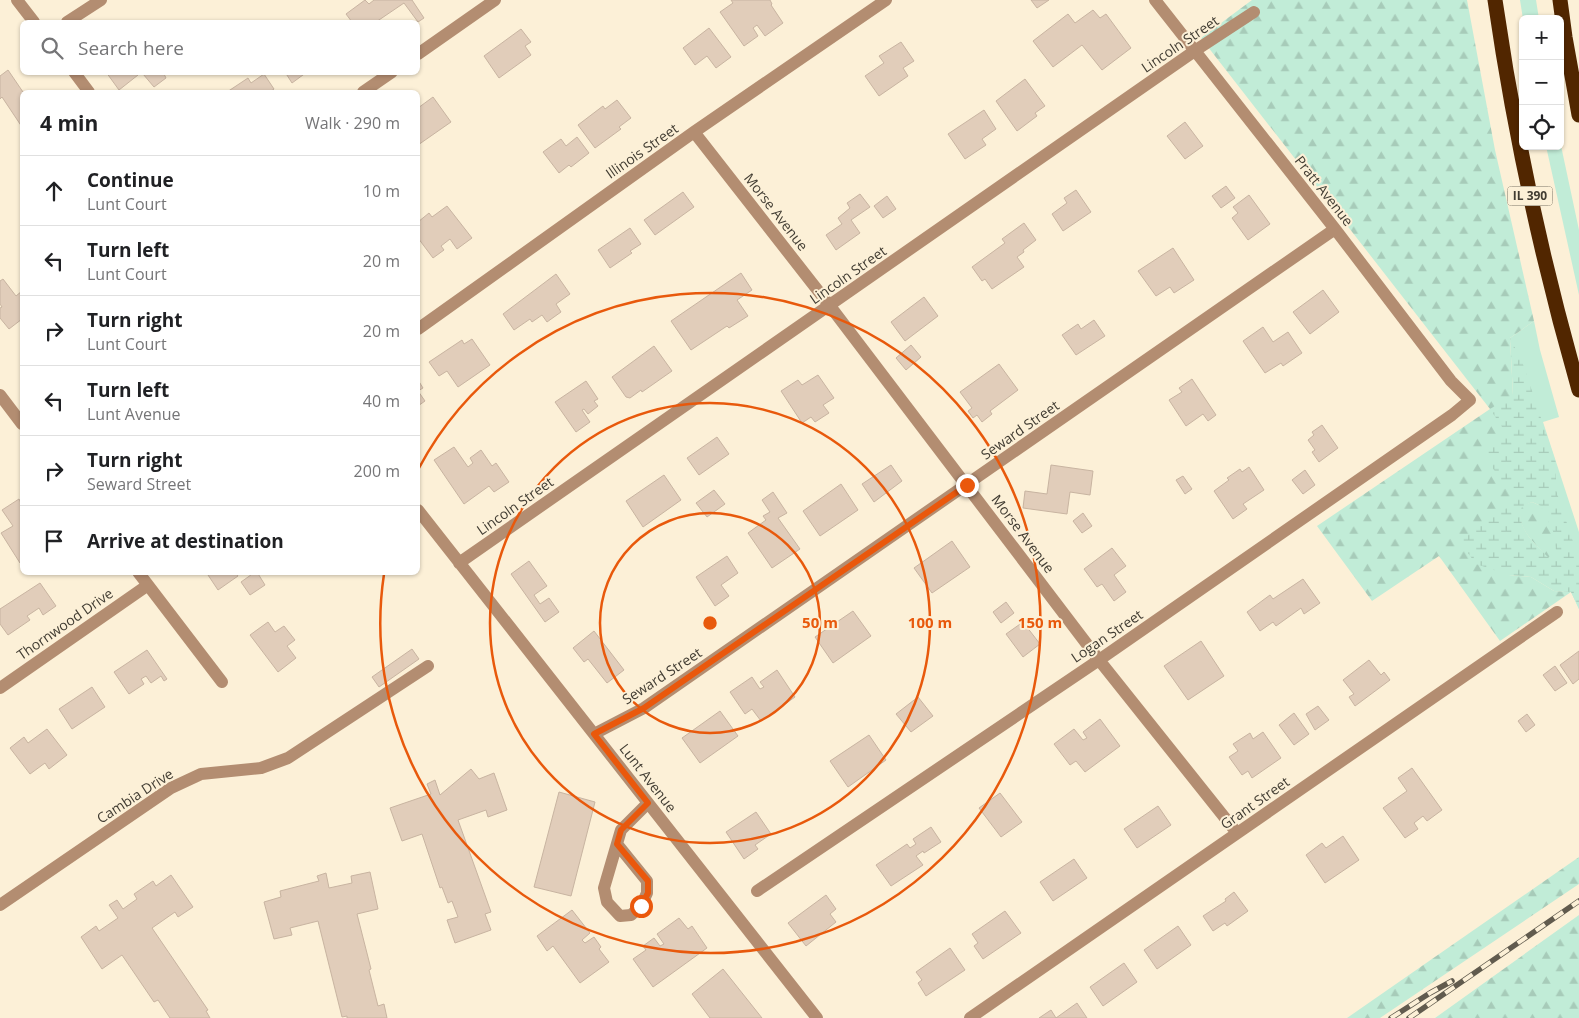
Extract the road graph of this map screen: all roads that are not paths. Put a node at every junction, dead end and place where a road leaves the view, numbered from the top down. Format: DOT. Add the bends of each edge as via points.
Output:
graph roads {
  1 [pos="17,0"];
  2 [pos="101,0"];
  3 [pos="495,0"];
  4 [pos="886,0"];
  5 [pos="1155,0"];
  6 [pos="1495,0"];
  7 [pos="1560,0"];
  8 [pos="1254,12"];
  9 [pos="32,20"];
  10 [pos="70,20"];
  11 [pos="1196,50"];
  12 [pos="420,53"];
  13 [pos="76,75"];
  14 [pos="388,75"];
  15 [pos="88,90"];
  16 [pos="366,90"];
  17 [pos="1579,115"];
  18 [pos="694,132"];
  19 [pos="1335,229"];
  20 [pos="830,306"];
  21 [pos="420,328"];
  22 [pos="1579,390"];
  23 [pos="0,396"];
  24 [pos="1470,400"];
  25 [pos="20,421"];
  26 [pos="967,485"];
  27 [pos="420,513"];
  28 [pos="459,563"];
  29 [pos="140,575"];
  30 [pos="148,585"];
  31 [pos="1557,612"];
  32 [pos="1099,660"];
  33 [pos="428,666"];
  34 [pos="222,682"];
  35 [pos="0,688"];
  36 [pos="594,734"];
  37 [pos="648,803"];
  38 [pos="1237,834"];
  39 [pos="617,844"];
  40 [pos="757,891"];
  41 [pos="0,905"];
  42 [pos="817,1018"];
  43 [pos="970,1018"];
  1 -- 9 [label="street"];
  2 -- 10 [label="street"];
  3 -- 12 [label="street"];
  4 -- 18 [label="street, Illinois Street"];
  5 -- 11 [label="street, Pratt Avenue"];
  6 -- 22 [label="highway, IL 390" via="1534,218"];
  7 -- 17 [label="highway"];
  8 -- 11 [label="street, Lincoln Street"];
  11 -- 19 [label="street, Pratt Avenue"];
  11 -- 20 [label="street, Lincoln Street"];
  13 -- 15 [label="street"];
  14 -- 16 [label="street"];
  18 -- 20 [label="street, Morse Avenue"];
  18 -- 21 [label="street, Illinois Street"];
  19 -- 24 [label="street, Pratt Avenue" via="1451,381"];
  19 -- 26 [label="street, Seward Street"];
  20 -- 26 [label="street, Morse Avenue"];
  20 -- 28 [label="street, Lincoln Street"];
  23 -- 25 [label="street"];
  24 -- 32 [label="street, Logan Street"];
  26 -- 32 [label="street, Morse Avenue"];
  26 -- 36 [label="street, Seward Street" via="644,708"];
  27 -- 28 [label="street, Lunt Avenue"];
  28 -- 36 [label="street, Lunt Avenue"];
  29 -- 30 [label="street"];
  30 -- 34 [label="street"];
  30 -- 35 [label="street, Thornwood Drive"];
  31 -- 38 [label="street, Grant Street"];
  32 -- 38 [label="street, Morse Avenue"];
  32 -- 40 [label="street, Logan Street"];
  33 -- 41 [label="street, Cambia Drive" via="288,758 261,768 201,774 170,788"];
  36 -- 37 [label="street, Lunt Avenue"];
  37 -- 39 [label="street" via="621,830"];
  37 -- 42 [label="street, Lunt Avenue"];
  38 -- 43 [label="street, Grant Street"];
  39 -- 39 [label="street" via="648,881 648,893 631,915 620,916 608,902 604,888"];
}
